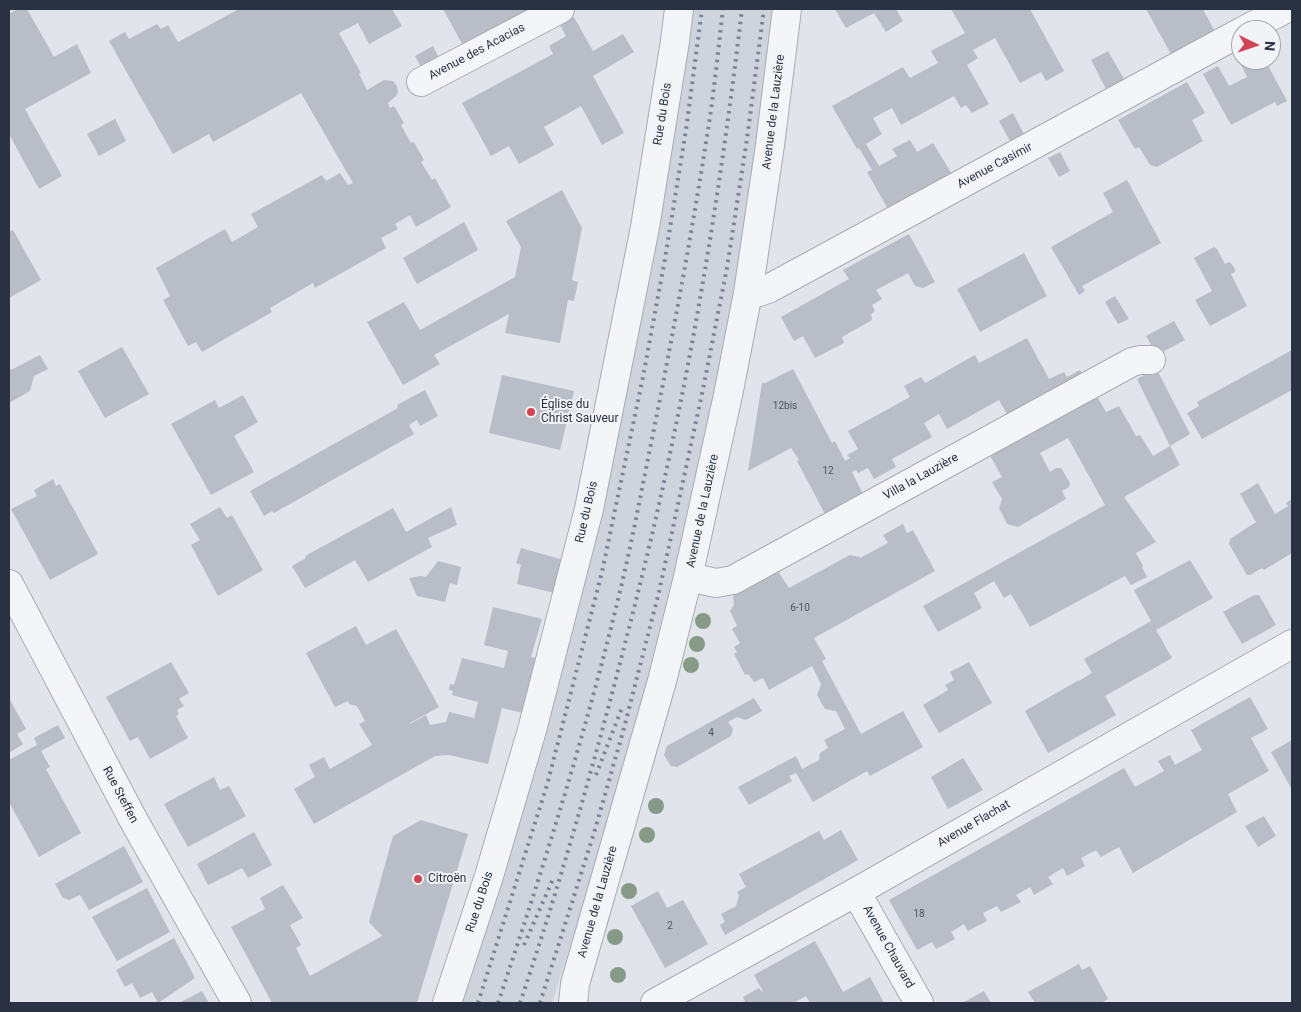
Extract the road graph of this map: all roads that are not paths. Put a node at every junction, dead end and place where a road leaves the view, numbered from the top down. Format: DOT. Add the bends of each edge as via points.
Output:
graph roads {
  1 [pos="560,9"];
  2 [pos="679,9"];
  3 [pos="787,9"];
  4 [pos="1284,9"];
  5 [pos="1264,20"];
  6 [pos="1231,37"];
  7 [pos="421,82"];
  8 [pos="748,293"];
  9 [pos="1151,360"];
  10 [pos="688,577"];
  11 [pos="9,584"];
  12 [pos="1291,647"];
  13 [pos="856,892"];
  14 [pos="237,1003"];
  15 [pos="447,1003"];
  16 [pos="573,1003"];
  17 [pos="655,1003"];
  18 [pos="919,1003"];
  1 -- 7 [label="street, Avenue des Acacias"];
  2 -- 15 [label="street, Rue du Bois" via="645,226 589,509 532,730"];
  3 -- 8 [label="street, Avenue de la Lauzière"];
  4 -- 5 [label="street"];
  6 -- 8 [label="street, Avenue Casimir" via="770,288"];
  8 -- 10 [label="street, Avenue de la Lauzière"];
  9 -- 10 [label="street, Villa la Lauzière" via="1132,362 732,580 716,583"];
  10 -- 16 [label="street, Avenue de la Lauzière" via="662,681 575,984"];
  11 -- 14 [label="street, Rue Steffen" via="134,821"];
  12 -- 13 [label="street, Avenue Flachat"];
  13 -- 17 [label="street, Avenue Flachat"];
  13 -- 18 [label="street, Avenue Chauvard"];
}
